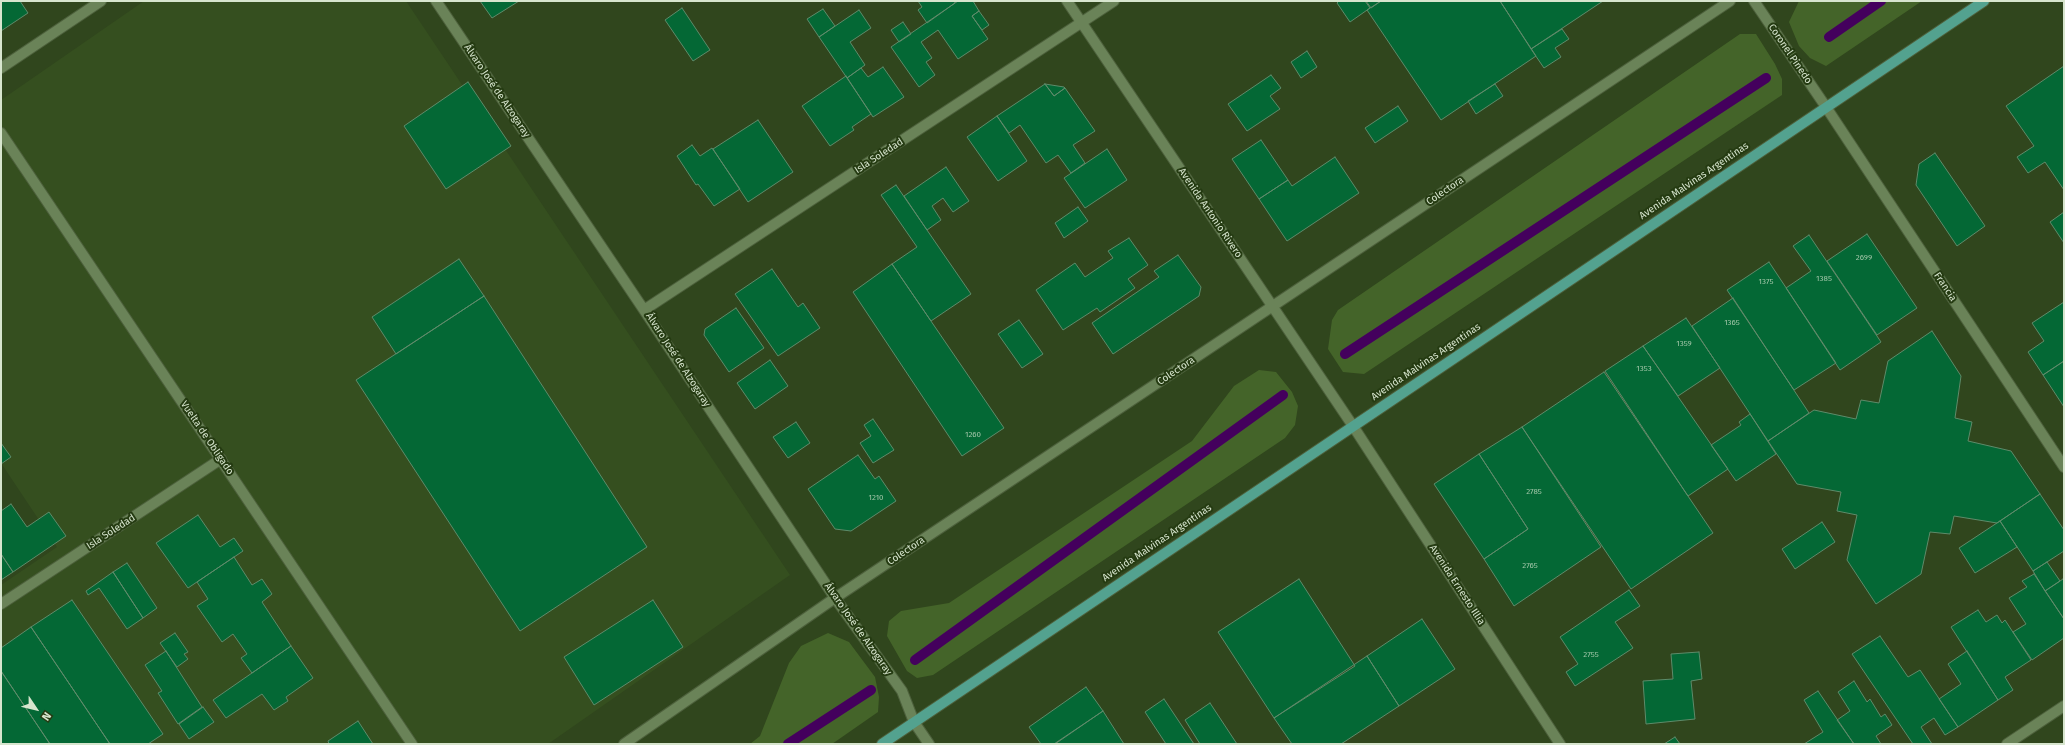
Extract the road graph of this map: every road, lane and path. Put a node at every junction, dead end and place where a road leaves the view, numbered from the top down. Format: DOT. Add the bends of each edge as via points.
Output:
graph roads {
  1 [pos="101,1"];
  2 [pos="436,1"];
  3 [pos="1067,1"];
  4 [pos="1114,1"];
  5 [pos="1730,1"];
  6 [pos="1754,1"];
  7 [pos="1984,1"];
  8 [pos="1081,23"];
  9 [pos="1,68"];
  10 [pos="1826,107"];
  11 [pos="1,133"];
  12 [pos="1272,306"];
  13 [pos="644,310"];
  14 [pos="1353,426"];
  15 [pos="221,459"];
  16 [pos="2064,467"];
  17 [pos="835,598"];
  18 [pos="1,604"];
  19 [pos="2064,706"];
  20 [pos="914,722"];
  21 [pos="412,744"];
  22 [pos="624,744"];
  23 [pos="882,744"];
  24 [pos="929,744"];
  25 [pos="1560,744"];
  26 [pos="2007,744"];
  1 -- 9 [label="street"];
  2 -- 13 [label="street, Álvaro José de Alzogaray"];
  3 -- 8 [label="street, Avenida Antonio Rivero"];
  4 -- 8 [label="street, Isla Soledad"];
  5 -- 12 [label="street, Colectora"];
  6 -- 10 [label="street, Coronel Pinedo"];
  7 -- 10 [label="main road, Avenida Malvinas Argentinas"];
  8 -- 12 [label="street, Avenida Antonio Rivero"];
  8 -- 13 [label="street, Isla Soledad"];
  10 -- 14 [label="main road, Avenida Malvinas Argentinas"];
  10 -- 16 [label="street, Francia"];
  11 -- 15 [label="street, Vuelta de Obligado"];
  12 -- 14 [label="street, Avenida Antonio Rivero"];
  12 -- 17 [label="street, Colectora"];
  13 -- 17 [label="street, Álvaro José de Alzogaray"];
  14 -- 20 [label="main road, Avenida Malvinas Argentinas"];
  14 -- 25 [label="street, Avenida Ernesto Illia"];
  15 -- 18 [label="street, Isla Soledad"];
  15 -- 21 [label="street, Vuelta de Obligado"];
  17 -- 20 [label="street, Álvaro José de Alzogaray" via="902,690"];
  17 -- 22 [label="street, Colectora"];
  19 -- 26 [label="street"];
  20 -- 23 [label="main road, Avenida Malvinas Argentinas"];
  20 -- 24 [label="street, Álvaro José de Alzogaray"];
}
